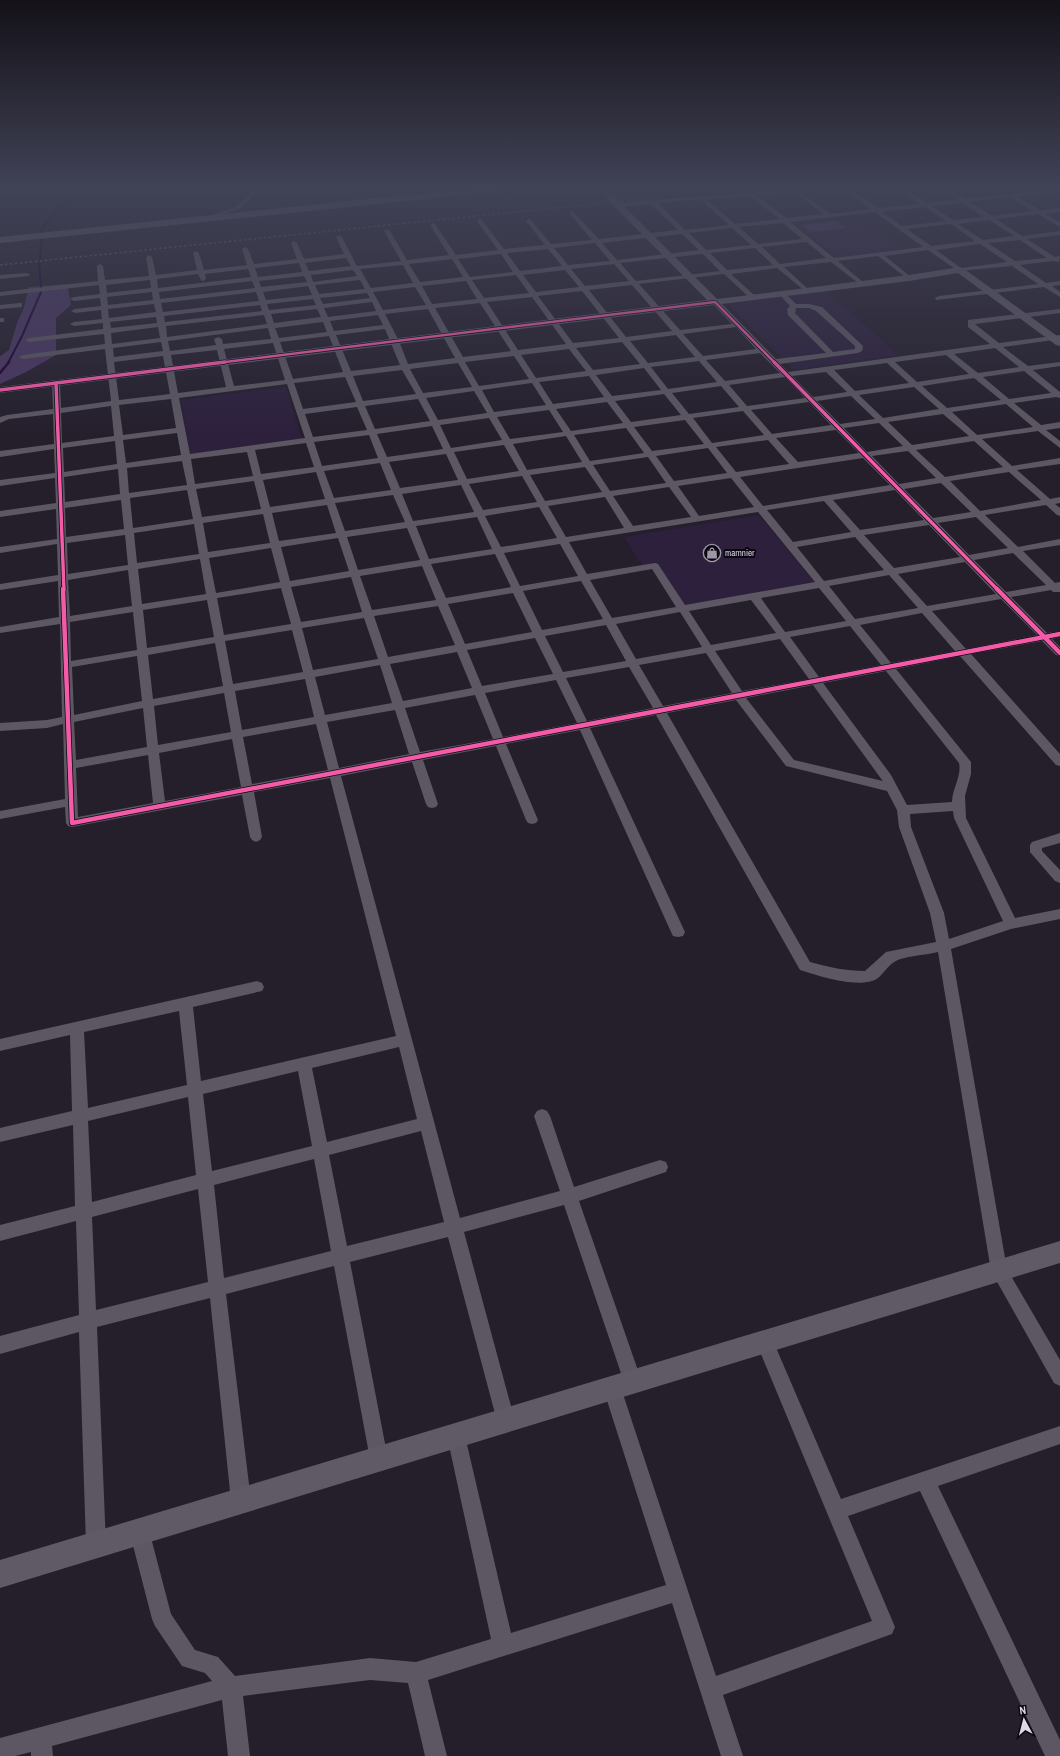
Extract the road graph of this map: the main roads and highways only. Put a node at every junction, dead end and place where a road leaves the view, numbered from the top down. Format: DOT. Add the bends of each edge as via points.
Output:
graph roads {
  1 [pos="684,270"];
  2 [pos="715,302"];
  3 [pos="1057,339"];
  4 [pos="0,390"];
  5 [pos="1060,1252"];
  6 [pos="0,1574"];
  1 -- 2 [label="main road"];
  2 -- 3 [label="main road" via="960,270"];
  2 -- 4 [label="main road"];
  5 -- 6 [label="main road"];
}
